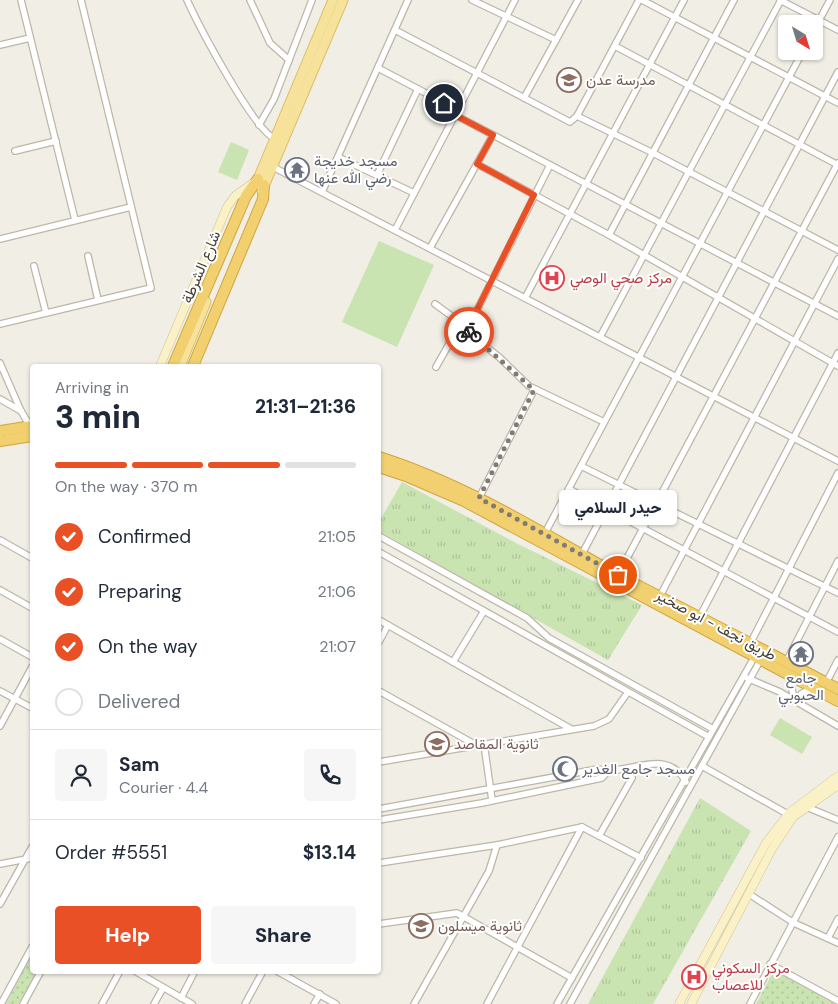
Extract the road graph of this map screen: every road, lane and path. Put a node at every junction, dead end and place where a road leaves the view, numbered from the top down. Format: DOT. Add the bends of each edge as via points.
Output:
graph roads {
  1 [pos="21,0"];
  2 [pos="81,0"];
  3 [pos="250,0"];
  4 [pos="312,0"];
  5 [pos="333,0"];
  6 [pos="343,0"];
  7 [pos="408,0"];
  8 [pos="472,0"];
  9 [pos="515,0"];
  10 [pos="578,0"];
  11 [pos="641,0"];
  12 [pos="684,0"];
  13 [pos="734,0"];
  14 [pos="781,0"];
  15 [pos="830,0"];
  16 [pos="190,1"];
  17 [pos="810,15"];
  18 [pos="822,15"];
  19 [pos="506,16"];
  20 [pos="675,17"];
  21 [pos="823,22"];
  22 [pos="394,30"];
  23 [pos="838,30"];
  24 [pos="323,37"];
  25 [pos="30,38"];
  26 [pos="714,38"];
  27 [pos="556,40"];
  28 [pos="0,45"];
  29 [pos="615,46"];
  30 [pos="317,51"];
  31 [pos="750,57"];
  32 [pos="289,60"];
  33 [pos="798,60"];
  34 [pos="650,64"];
  35 [pos="378,68"];
  36 [pos="838,72"];
  37 [pos="477,73"];
  38 [pos="789,77"];
  39 [pos="689,85"];
  40 [pos="418,89"];
  41 [pos="825,96"];
  42 [pos="524,98"];
  43 [pos="838,103"];
  44 [pos="725,105"];
  45 [pos="456,113"];
  46 [pos="577,116"];
  47 [pos="259,125"];
  48 [pos="763,125"];
  49 [pos="612,134"];
  50 [pos="493,135"];
  51 [pos="275,139"];
  52 [pos="56,141"];
  53 [pos="800,144"];
  54 [pos="15,151"];
  55 [pos="653,153"];
  56 [pos="338,157"];
  57 [pos="477,164"];
  58 [pos="838,164"];
  59 [pos="550,165"];
  60 [pos="272,167"];
  61 [pos="688,173"];
  62 [pos="377,175"];
  63 [pos="261,182"];
  64 [pos="586,184"];
  65 [pos="322,192"];
  66 [pos="414,193"];
  67 [pos="727,193"];
  68 [pos="534,195"];
  69 [pos="626,205"];
  70 [pos="131,207"];
  71 [pos="764,212"];
  72 [pos="569,215"];
  73 [pos="76,220"];
  74 [pos="661,224"];
  75 [pos="395,230"];
  76 [pos="802,231"];
  77 [pos="609,235"];
  78 [pos="0,239"];
  79 [pos="700,244"];
  80 [pos="430,248"];
  81 [pos="838,250"];
  82 [pos="88,256"];
  83 [pos="644,257"];
  84 [pos="838,259"];
  85 [pos="736,263"];
  86 [pos="34,266"];
  87 [pos="681,278"];
  88 [pos="493,281"];
  89 [pos="774,283"];
  90 [pos="525,298"];
  91 [pos="718,298"];
  92 [pos="98,300"];
  93 [pos="210,304"];
  94 [pos="435,304"];
  95 [pos="814,304"];
  96 [pos="46,313"];
  97 [pos="838,316"];
  98 [pos="755,319"];
  99 [pos="461,323"];
  100 [pos="0,324"];
  101 [pos="467,330"];
  102 [pos="600,337"];
  103 [pos="794,341"];
  104 [pos="838,353"];
  105 [pos="639,357"];
  106 [pos="161,364"];
  107 [pos="175,364"];
  108 [pos="181,364"];
  109 [pos="190,364"];
  110 [pos="195,364"];
  111 [pos="836,364"];
  112 [pos="436,366"];
  113 [pos="1,367"];
  114 [pos="676,377"];
  115 [pos="534,390"];
  116 [pos="714,396"];
  117 [pos="0,399"];
  118 [pos="21,411"];
  119 [pos="754,418"];
  120 [pos="604,422"];
  121 [pos="30,426"];
  122 [pos="30,429"];
  123 [pos="30,430"];
  124 [pos="0,431"];
  125 [pos="794,438"];
  126 [pos="0,440"];
  127 [pos="381,458"];
  128 [pos="838,461"];
  129 [pos="581,466"];
  130 [pos="381,468"];
  131 [pos="838,473"];
  132 [pos="619,484"];
  133 [pos="569,489"];
  134 [pos="479,498"];
  135 [pos="656,503"];
  136 [pos="487,508"];
  137 [pos="606,509"];
  138 [pos="510,513"];
  139 [pos="504,524"];
  140 [pos="698,524"];
  141 [pos="643,528"];
  142 [pos="545,533"];
  143 [pos="381,537"];
  144 [pos="0,540"];
  145 [pos="738,544"];
  146 [pos="684,550"];
  147 [pos="381,553"];
  148 [pos="582,554"];
  149 [pos="30,557"];
  150 [pos="838,561"];
  151 [pos="789,569"];
  152 [pos="723,571"];
  153 [pos="618,575"];
  154 [pos="825,587"];
  155 [pos="0,590"];
  156 [pos="838,593"];
  157 [pos="660,596"];
  158 [pos="774,598"];
  159 [pos="30,607"];
  160 [pos="484,611"];
  161 [pos="809,617"];
  162 [pos="699,618"];
  163 [pos="381,621"];
  164 [pos="388,625"];
  165 [pos="838,632"];
  166 [pos="381,638"];
  167 [pos="549,638"];
  168 [pos="0,639"];
  169 [pos="750,644"];
  170 [pos="545,645"];
  171 [pos="30,656"];
  172 [pos="758,657"];
  173 [pos="838,660"];
  174 [pos="453,662"];
  175 [pos="786,662"];
  176 [pos="30,671"];
  177 [pos="788,673"];
  178 [pos="743,676"];
  179 [pos="750,679"];
  180 [pos="826,683"];
  181 [pos="813,687"];
  182 [pos="838,689"];
  183 [pos="0,691"];
  184 [pos="381,692"];
  185 [pos="628,692"];
  186 [pos="15,699"];
  187 [pos="838,700"];
  188 [pos="796,701"];
  189 [pos="30,707"];
  190 [pos="0,726"];
  191 [pos="838,726"];
  192 [pos="571,729"];
  193 [pos="713,729"];
  194 [pos="709,737"];
  195 [pos="484,744"];
  196 [pos="476,745"];
  197 [pos="381,762"];
  198 [pos="702,766"];
  199 [pos="608,771"];
  200 [pos="838,776"];
  201 [pos="632,778"];
  202 [pos="685,781"];
  203 [pos="838,785"];
  204 [pos="692,786"];
  205 [pos="491,790"];
  206 [pos="492,800"];
  207 [pos="805,807"];
  208 [pos="381,809"];
  209 [pos="791,815"];
  210 [pos="381,820"];
  211 [pos="838,820"];
  212 [pos="582,827"];
  213 [pos="599,836"];
  214 [pos="838,838"];
  215 [pos="497,844"];
  216 [pos="30,850"];
  217 [pos="30,858"];
  218 [pos="641,858"];
  219 [pos="25,859"];
  220 [pos="381,863"];
  221 [pos="0,864"];
  222 [pos="748,894"];
  223 [pos="0,904"];
  224 [pos="462,916"];
  225 [pos="838,919"];
  226 [pos="794,922"];
  227 [pos="381,924"];
  228 [pos="828,938"];
  229 [pos="838,943"];
  230 [pos="519,948"];
  231 [pos="30,951"];
  232 [pos="770,964"];
  233 [pos="39,974"];
  234 [pos="118,974"];
  235 [pos="140,974"];
  236 [pos="193,974"];
  237 [pos="261,974"];
  238 [pos="283,974"];
  239 [pos="572,978"];
  240 [pos="692,980"];
  241 [pos="163,988"];
  242 [pos="320,994"];
  243 [pos="181,998"];
  244 [pos="1,1002"];
  245 [pos="752,1003"];
  246 [pos="838,1003"];
  247 [pos="23,1004"];
  248 [pos="102,1004"];
  249 [pos="154,1004"];
  250 [pos="192,1004"];
  251 [pos="245,1004"];
  252 [pos="314,1004"];
  253 [pos="336,1004"];
  254 [pos="414,1004"];
  255 [pos="487,1004"];
  256 [pos="557,1004"];
  257 [pos="570,1004"];
  258 [pos="679,1004"];
  259 [pos="683,1004"];
  260 [pos="691,1004"];
  1 -- 25 [label="street"];
  2 -- 70 [label="street"];
  3 -- 32 [label="street" via="270,43"];
  4 -- 32 [label="street"];
  5 -- 24 [label="main road, شارع الشرطة"];
  6 -- 24 [label="main road, شارع الشرطة"];
  7 -- 22 [label="street"];
  8 -- 19 [label="street"];
  9 -- 19 [label="street"];
  10 -- 27 [label="street"];
  11 -- 20 [label="street"];
  11 -- 29 [label="street"];
  12 -- 20 [label="street"];
  13 -- 26 [label="street"];
  14 -- 17 [label="street"];
  14 -- 31 [label="street"];
  15 -- 18 [label="street"];
  16 -- 47 [label="street"];
  19 -- 27 [label="street"];
  19 -- 37 [label="street"];
  20 -- 26 [label="street"];
  20 -- 34 [label="street"];
  21 -- 23 [label="street"];
  22 -- 35 [label="street"];
  22 -- 37 [label="street"];
  24 -- 30 [label="main road, شارع الشرطة"];
  25 -- 28 [label="street"];
  25 -- 52 [label="street"];
  26 -- 31 [label="street"];
  26 -- 39 [label="street"];
  27 -- 42 [label="street"];
  29 -- 34 [label="street"];
  29 -- 46 [label="street"];
  30 -- 51 [label="main road, شارع الشرطة"];
  30 -- 60 [label="main road, شارع الشرطة"];
  31 -- 38 [label="street"];
  31 -- 44 [label="street"];
  32 -- 47 [label="street" via="274,100"];
  33 -- 38 [label="street"];
  34 -- 39 [label="street"];
  34 -- 49 [label="street"];
  35 -- 40 [label="street"];
  35 -- 56 [label="street"];
  36 -- 41 [label="street"];
  37 -- 42 [label="street"];
  37 -- 45 [label="street"];
  38 -- 41 [label="street"];
  38 -- 48 [label="street"];
  39 -- 44 [label="street"];
  39 -- 55 [label="street"];
  40 -- 45 [label="street"];
  40 -- 62 [label="street"];
  41 -- 43 [label="street"];
  41 -- 53 [label="street"];
  42 -- 46 [label="street" via="566,121"];
  44 -- 48 [label="street"];
  44 -- 61 [label="street"];
  45 -- 50 [label="street"];
  45 -- 66 [label="street"];
  46 -- 49 [label="street"];
  47 -- 51 [label="street"];
  48 -- 53 [label="street"];
  48 -- 67 [label="street"];
  49 -- 55 [label="street"];
  49 -- 64 [label="street"];
  50 -- 57 [label="street"];
  50 -- 59 [label="street"];
  51 -- 63 [label="main road, شارع الشرطة"];
  52 -- 54 [label="street"];
  52 -- 73 [label="street"];
  53 -- 58 [label="street"];
  53 -- 71 [label="street"];
  55 -- 61 [label="street"];
  55 -- 69 [label="street"];
  56 -- 62 [label="street"];
  56 -- 65 [label="street"];
  57 -- 68 [label="street"];
  57 -- 80 [label="street"];
  58 -- 76 [label="street"];
  59 -- 64 [label="street"];
  59 -- 68 [label="street"];
  60 -- 63 [label="main road, شارع الشرطة"];
  60 -- 65 [label="street"];
  61 -- 67 [label="street"];
  61 -- 74 [label="street"];
  62 -- 66 [label="street"];
  63 -- 93 [label="main road, شارع الشرطة"];
  63 -- 106 [label="main road, شارع الشرطة" via="235,196 227,207"];
  63 -- 107 [label="highway" via="246,196"];
  63 -- 110 [label="highway" via="263,199"];
  64 -- 69 [label="street"];
  64 -- 72 [label="street"];
  65 -- 75 [label="street"];
  66 -- 75 [label="street"];
  67 -- 71 [label="street"];
  67 -- 79 [label="street"];
  68 -- 72 [label="street"];
  68 -- 88 [label="street"];
  69 -- 74 [label="street"];
  69 -- 77 [label="street"];
  70 -- 73 [label="street"];
  70 -- 92 [label="street" via="151,288"];
  71 -- 76 [label="street"];
  71 -- 85 [label="street"];
  72 -- 77 [label="street"];
  72 -- 90 [label="street"];
  73 -- 78 [label="street"];
  74 -- 79 [label="street"];
  74 -- 83 [label="street"];
  75 -- 80 [label="street"];
  76 -- 81 [label="street"];
  76 -- 89 [label="street"];
  77 -- 83 [label="street"];
  79 -- 85 [label="street"];
  79 -- 87 [label="street"];
  80 -- 88 [label="street"];
  82 -- 92 [label="street"];
  83 -- 87 [label="street"];
  83 -- 102 [label="street"];
  84 -- 95 [label="street"];
  85 -- 89 [label="street"];
  85 -- 91 [label="street"];
  86 -- 96 [label="street"];
  87 -- 91 [label="street"];
  87 -- 105 [label="street"];
  88 -- 90 [label="street"];
  88 -- 101 [label="street"];
  89 -- 95 [label="street"];
  89 -- 98 [label="street"];
  90 -- 102 [label="street"];
  91 -- 98 [label="street"];
  91 -- 114 [label="street"];
  92 -- 96 [label="street"];
  93 -- 108 [label="main road"];
  93 -- 109 [label="main road"];
  94 -- 99 [label="street"];
  95 -- 97 [label="street"];
  95 -- 103 [label="street"];
  96 -- 100 [label="street"];
  98 -- 103 [label="street"];
  98 -- 116 [label="street"];
  99 -- 101 [label="street"];
  99 -- 112 [label="street"];
  101 -- 115 [label="street"];
  102 -- 105 [label="street"];
  103 -- 111 [label="street"];
  103 -- 119 [label="street"];
  104 -- 111 [label="street"];
  105 -- 114 [label="street"];
  105 -- 120 [label="street"];
  111 -- 125 [label="street"];
  113 -- 118 [label="street"];
  114 -- 116 [label="street"];
  114 -- 132 [label="street"];
  115 -- 120 [label="street"];
  115 -- 134 [label="street"];
  116 -- 119 [label="street"];
  116 -- 135 [label="street"];
  117 -- 118 [label="street"];
  118 -- 121 [label="street"];
  119 -- 125 [label="street"];
  119 -- 140 [label="street"];
  120 -- 129 [label="street"];
  122 -- 124 [label="highway"];
  123 -- 126 [label="highway"];
  125 -- 128 [label="street"];
  125 -- 145 [label="street"];
  127 -- 134 [label="highway, طريق نجف - ابو صخير"];
  129 -- 132 [label="street"];
  129 -- 133 [label="street"];
  130 -- 136 [label="highway, طريق نجف - ابو صخير"];
  131 -- 151 [label="street"];
  132 -- 135 [label="street"];
  132 -- 137 [label="street"];
  133 -- 137 [label="street"];
  133 -- 142 [label="street"];
  134 -- 136 [label="highway, طريق نجف - ابو صخير"];
  135 -- 140 [label="street"];
  135 -- 141 [label="street"];
  136 -- 138 [label="highway, طريق نجف - ابو صخير"];
  136 -- 139 [label="highway, طريق نجف - ابو صخير"];
  137 -- 141 [label="street"];
  137 -- 148 [label="street"];
  138 -- 139 [label="highway" via="504,517"];
  138 -- 142 [label="highway, طريق نجف - ابو صخير"];
  139 -- 172 [label="highway, طريق نجف - ابو صخير"];
  140 -- 145 [label="street"];
  140 -- 146 [label="street"];
  141 -- 146 [label="street"];
  141 -- 153 [label="street"];
  142 -- 148 [label="highway, طريق نجف - ابو صخير"];
  143 -- 167 [label="street" via="527,618"];
  144 -- 149 [label="street"];
  145 -- 151 [label="street"];
  145 -- 152 [label="street"];
  146 -- 152 [label="street"];
  146 -- 157 [label="street"];
  147 -- 160 [label="street"];
  148 -- 153 [label="highway, طريق نجف - ابو صخير"];
  150 -- 154 [label="street"];
  151 -- 154 [label="street"];
  151 -- 158 [label="street"];
  152 -- 158 [label="street"];
  152 -- 162 [label="street"];
  153 -- 157 [label="highway, طريق نجف - ابو صخير"];
  154 -- 156 [label="street"];
  154 -- 161 [label="street"];
  155 -- 159 [label="street"];
  157 -- 162 [label="highway, طريق نجف - ابو صخير"];
  158 -- 161 [label="street"];
  158 -- 169 [label="street"];
  160 -- 170 [label="street"];
  160 -- 174 [label="street"];
  161 -- 165 [label="street"];
  161 -- 175 [label="street"];
  162 -- 169 [label="highway, طريق نجف - ابو صخير"];
  163 -- 164 [label="street"];
  164 -- 166 [label="street"];
  164 -- 174 [label="street"];
  167 -- 170 [label="street"];
  167 -- 193 [label="street"];
  168 -- 171 [label="street"];
  169 -- 175 [label="highway, طريق نجف - ابو صخير"];
  170 -- 185 [label="street"];
  172 -- 177 [label="highway, طريق نجف - ابو صخير"];
  172 -- 178 [label="street"];
  172 -- 179 [label="street"];
  173 -- 180 [label="street"];
  174 -- 192 [label="street"];
  175 -- 180 [label="highway, طريق نجف - ابو صخير"];
  176 -- 186 [label="street"];
  177 -- 181 [label="highway, طريق نجف - ابو صخير"];
  177 -- 188 [label="street"];
  178 -- 179 [label="street"];
  178 -- 193 [label="street"];
  179 -- 188 [label="street"];
  179 -- 198 [label="street"];
  180 -- 182 [label="highway, طريق نجف - ابو صخير"];
  181 -- 187 [label="highway, طريق نجف - ابو صخير"];
  181 -- 188 [label="street"];
  183 -- 186 [label="street"];
  184 -- 196 [label="street"];
  185 -- 192 [label="street" via="609,719 594,726"];
  185 -- 194 [label="street"];
  186 -- 189 [label="street"];
  186 -- 190 [label="street"];
  188 -- 191 [label="street"];
  192 -- 195 [label="street"];
  193 -- 194 [label="street"];
  194 -- 202 [label="street"];
  195 -- 196 [label="street"];
  195 -- 205 [label="street"];
  196 -- 197 [label="street"];
  198 -- 204 [label="street"];
  198 -- 209 [label="street"];
  199 -- 202 [label="street" via="666,764 676,769"];
  199 -- 205 [label="street" via="598,768"];
  199 -- 206 [label="street" via="602,778"];
  200 -- 207 [label="main road"];
  201 -- 213 [label="street"];
  202 -- 204 [label="street"];
  202 -- 218 [label="street"];
  203 -- 207 [label="main road"];
  204 -- 257 [label="street"];
  205 -- 206 [label="street"];
  205 -- 208 [label="street"];
  206 -- 210 [label="street"];
  207 -- 209 [label="main road"];
  207 -- 211 [label="street"];
  209 -- 222 [label="main road"];
  209 -- 240 [label="main road" via="766,843"];
  212 -- 213 [label="street"];
  212 -- 215 [label="street"];
  212 -- 230 [label="street"];
  213 -- 218 [label="street"];
  214 -- 226 [label="street"];
  215 -- 220 [label="street"];
  215 -- 224 [label="street" via="489,871"];
  216 -- 219 [label="street"];
  217 -- 219 [label="street"];
  218 -- 239 [label="street"];
  219 -- 221 [label="street"];
  219 -- 223 [label="street"];
  222 -- 226 [label="street"];
  222 -- 260 [label="main road"];
  224 -- 227 [label="street" via="451,912"];
  224 -- 230 [label="street"];
  224 -- 254 [label="street"];
  225 -- 228 [label="street"];
  226 -- 228 [label="street"];
  226 -- 232 [label="street"];
  228 -- 229 [label="street"];
  230 -- 239 [label="street"];
  230 -- 255 [label="street"];
  231 -- 244 [label="street"];
  232 -- 245 [label="street"];
  232 -- 246 [label="street"];
  233 -- 247 [label="street"];
  234 -- 248 [label="street"];
  235 -- 241 [label="street"];
  236 -- 243 [label="street"];
  237 -- 251 [label="street"];
  238 -- 242 [label="street"];
  239 -- 256 [label="street"];
  240 -- 258 [label="main road"];
  240 -- 259 [label="main road" via="691,990"];
  241 -- 243 [label="street"];
  241 -- 249 [label="street"];
  242 -- 252 [label="street"];
  242 -- 253 [label="street"];
  243 -- 250 [label="street"];
}
